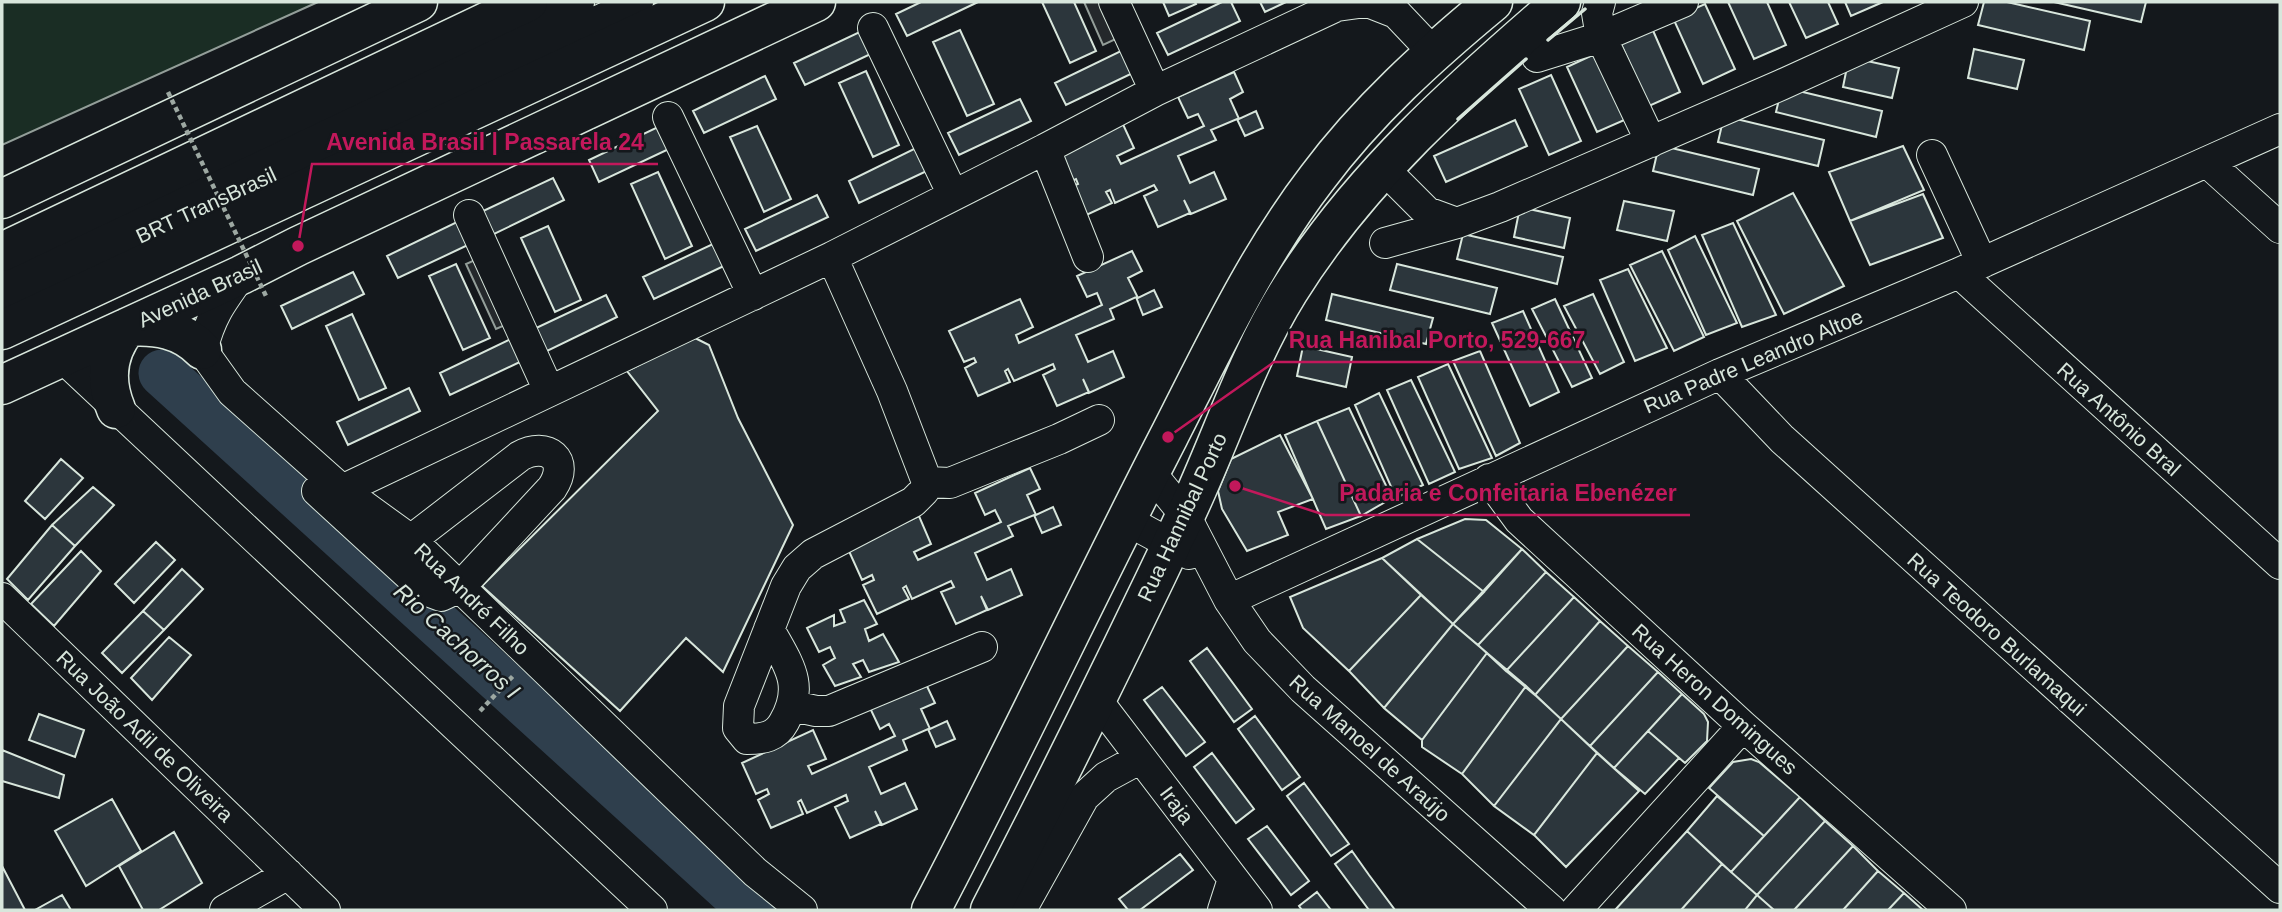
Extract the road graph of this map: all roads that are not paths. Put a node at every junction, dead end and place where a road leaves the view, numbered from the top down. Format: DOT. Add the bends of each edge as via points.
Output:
graph roads {
  1 [pos="418,2"];
  2 [pos="528,2"];
  3 [pos="579,2"];
  4 [pos="638,2"];
  5 [pos="705,2"];
  6 [pos="816,2"];
  7 [pos="1114,2"];
  8 [pos="1353,2"];
  9 [pos="1367,2"];
  10 [pos="1493,2"];
  11 [pos="1561,2"];
  12 [pos="1600,2"];
  13 [pos="1683,2"];
  14 [pos="1963,2"];
  15 [pos="873,28"];
  16 [pos="1601,37"];
  17 [pos="1433,52"];
  18 [pos="1537,57"];
  19 [pos="1155,91"];
  20 [pos="668,117"];
  21 [pos="2280,129"];
  22 [pos="1651,142"];
  23 [pos="1045,149"];
  24 [pos="1932,155"];
  25 [pos="2207,162"];
  26 [pos="1384,169"];
  27 [pos="953,195"];
  28 [pos="2,199"];
  29 [pos="469,215"];
  30 [pos="1457,223"];
  31 [pos="2280,228"];
  32 [pos="1385,243"];
  33 [pos="2,252"];
  34 [pos="832,257"];
  35 [pos="1088,257"];
  36 [pos="1970,268"];
  37 [pos="2,275"];
  38 [pos="254,286"];
  39 [pos="752,295"];
  40 [pos="2,301"];
  41 [pos="128,327"];
  42 [pos="2,330"];
  43 [pos="197,346"];
  44 [pos="63,358"];
  45 [pos="1720,374"];
  46 [pos="2,385"];
  47 [pos="549,391"];
  48 [pos="116,409"];
  49 [pos="1099,420"];
  50 [pos="1150,472"];
  51 [pos="1489,480"];
  52 [pos="927,482"];
  53 [pos="342,490"];
  54 [pos="1126,520"];
  55 [pos="1178,529"];
  56 [pos="411,540"];
  57 [pos="2280,564"];
  58 [pos="460,587"];
  59 [pos="2,598"];
  60 [pos="1230,600"];
  61 [pos="769,629"];
  62 [pos="982,648"];
  63 [pos="1096,699"];
  64 [pos="793,706"];
  65 [pos="1743,726"];
  66 [pos="1141,758"];
  67 [pos="288,874"];
  68 [pos="1233,879"];
  69 [pos="2280,888"];
  70 [pos="225,910"];
  71 [pos="325,910"];
  72 [pos="652,910"];
  73 [pos="802,910"];
  74 [pos="931,910"];
  75 [pos="990,910"];
  76 [pos="1021,910"];
  77 [pos="1223,910"];
  78 [pos="1257,910"];
  79 [pos="1551,910"];
  80 [pos="1576,910"];
  81 [pos="1951,910"];
  1 -- 28 [label="main road"];
  2 -- 33 [label="main road"];
  3 -- 37 [label="street, BRT TransBrasil"];
  4 -- 40 [label="street, BRT TransBrasil"];
  5 -- 42 [label="main road"];
  6 -- 38 [label="main road, Avenida Brasil" via="298,246"];
  7 -- 19 [label="street"];
  8 -- 9 [label="street"];
  8 -- 19 [label="street"];
  9 -- 17 [label="street" via="1396,13"];
  10 -- 17 [label="main road"];
  11 -- 26 [label="main road, Rua Hannibal Porto" via="1454,97"];
  12 -- 16 [label="street"];
  13 -- 16 [label="street"];
  14 -- 22 [label="street"];
  15 -- 27 [label="street"];
  16 -- 18 [label="street"];
  16 -- 22 [label="street"];
  17 -- 50 [label="main road" via="1359,126 1278,234"];
  19 -- 23 [label="street"];
  20 -- 39 [label="street"];
  21 -- 25 [label="street, Rua Padre Leandro Altoe"];
  22 -- 30 [label="street"];
  23 -- 27 [label="street"];
  23 -- 35 [label="street"];
  24 -- 36 [label="street"];
  25 -- 31 [label="street"];
  25 -- 36 [label="street, Rua Padre Leandro Altoe"];
  26 -- 30 [label="street" via="1427,212"];
  26 -- 55 [label="main road, Rua Hannibal Porto" via="1290,289 1267,330"];
  27 -- 34 [label="street"];
  29 -- 47 [label="street"];
  30 -- 32 [label="street"];
  34 -- 39 [label="street"];
  34 -- 52 [label="street"];
  36 -- 45 [label="street, Rua Padre Leandro Altoe"];
  36 -- 57 [label="street, Rua Antônio Bral"];
  38 -- 41 [label="main road, Avenida Brasil"];
  38 -- 43 [label="street" via="220,303"];
  39 -- 47 [label="street"];
  41 -- 43 [label="main road" via="164,328"];
  41 -- 44 [label="main road, Avenida Brasil"];
  41 -- 48 [label="main road" via="118,338 109,363 110,395"];
  43 -- 53 [label="street, Rua André Filho" via="232,392"];
  43 -- 58 [label="street" via="203,377 215,393 378,549 433,594 441,596"];
  44 -- 46 [label="main road, Avenida Brasil"];
  44 -- 48 [label="street"];
  45 -- 51 [label="street, Rua Padre Leandro Altoe"];
  45 -- 69 [label="street, Rua Teodoro Burlamaqui" via="1782,439"];
  47 -- 53 [label="street"];
  48 -- 72 [label="street"];
  49 -- 52 [label="street" via="950,483"];
  50 -- 54 [label="main road"];
  50 -- 55 [label="street, Rua Manoel de Araújo"];
  51 -- 60 [label="street, Rua Padre Leandro Altoe"];
  51 -- 65 [label="street, Rua Heron Domingues" via="1519,520"];
  52 -- 61 [label="street" via="912,502 813,554 797,568"];
  53 -- 56 [label="street, Rua André Filho"];
  54 -- 55 [label="street"];
  54 -- 74 [label="main road"];
  55 -- 60 [label="street, Rua Manoel de Araújo" via="1211,567"];
  55 -- 63 [label="main road, Rua Hannibal Porto"];
  56 -- 58 [label="street, Rua André Filho"];
  56 -- 58 [label="street" via="520,456 532,449 554,456 559,478 552,488"];
  58 -- 73 [label="street, Rua André Filho" via="755,872"];
  59 -- 67 [label="street, Rua João Adil de Oliveira"];
  60 -- 79 [label="street, Rua Manoel de Araújo" via="1256,641 1303,689"];
  61 -- 64 [label="street" via="790,670"];
  61 -- 64 [label="street" via="739,706 738,728 747,739 763,739 781,728"];
  62 -- 64 [label="street" via="829,711"];
  63 -- 66 [label="street, Iraja"];
  63 -- 75 [label="main road, Rua Hannibal Porto"];
  65 -- 80 [label="street"];
  65 -- 81 [label="street, Rua Heron Domingues"];
  66 -- 68 [label="street, Iraja"];
  66 -- 76 [label="street" via="1106,777 1084,797"];
  67 -- 70 [label="street"];
  67 -- 71 [label="street, Rua João Adil de Oliveira"];
  68 -- 77 [label="street"];
  68 -- 78 [label="street, Iraja"];
}
